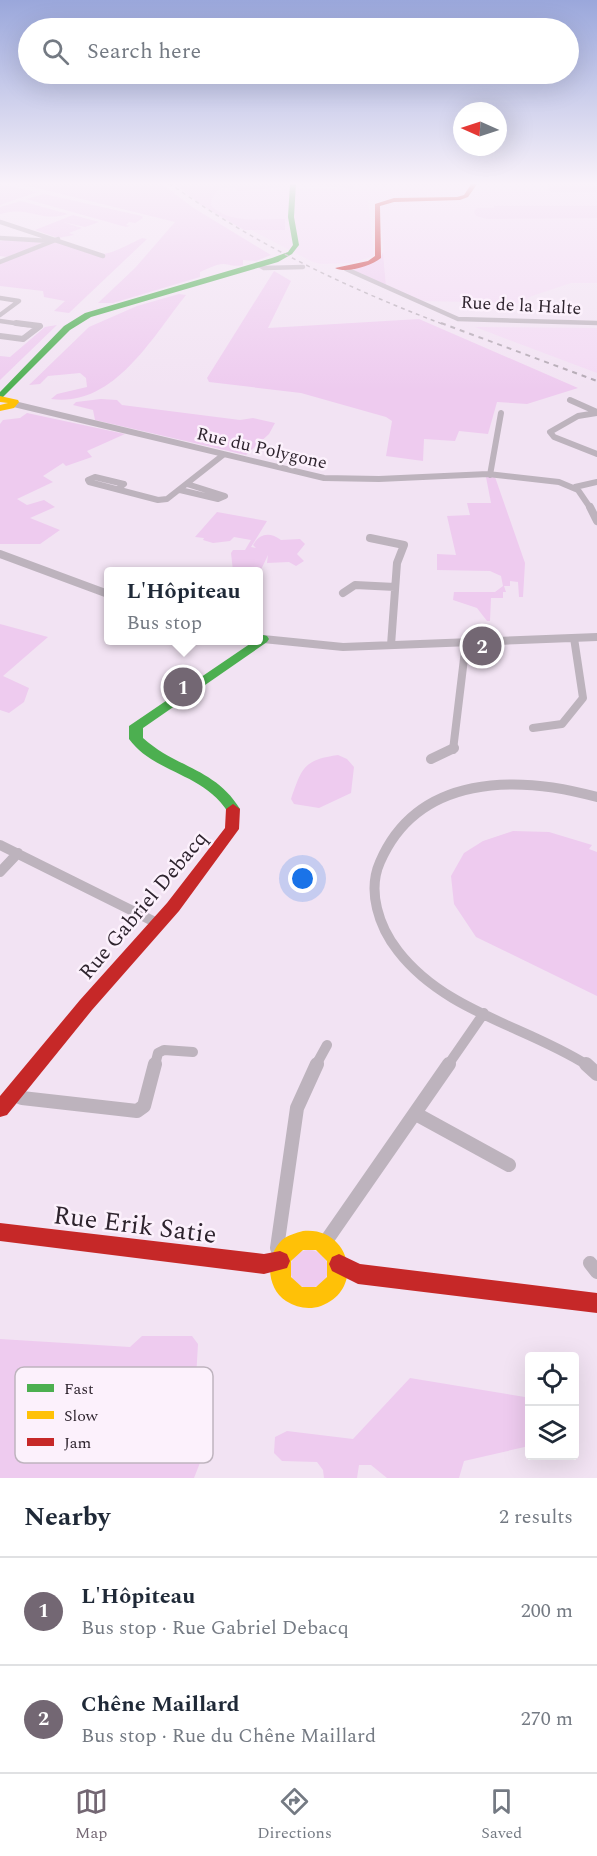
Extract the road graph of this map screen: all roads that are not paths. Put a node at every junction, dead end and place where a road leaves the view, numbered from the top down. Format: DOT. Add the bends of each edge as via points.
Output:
graph roads {
  1 [pos="25,252"];
  2 [pos="91,252"];
  3 [pos="289,252"];
  4 [pos="379,252"];
  5 [pos="103,256"];
  6 [pos="0,262"];
  7 [pos="303,267"];
  8 [pos="347,268"];
  9 [pos="261,269"];
  10 [pos="0,298"];
  11 [pos="0,315"];
  12 [pos="0,321"];
  13 [pos="597,323"];
  14 [pos="0,336"];
  15 [pos="570,400"];
  16 [pos="5,404"];
  17 [pos="597,412"];
  18 [pos="501,413"];
  19 [pos="597,454"];
  20 [pos="223,455"];
  21 [pos="490,475"];
  22 [pos="597,482"];
  23 [pos="186,484"];
  24 [pos="575,487"];
  25 [pos="118,489"];
  26 [pos="180,490"];
  27 [pos="597,521"];
  28 [pos="370,538"];
  29 [pos="0,554"];
  30 [pos="395,587"];
  31 [pos="104,593"];
  32 [pos="343,593"];
  33 [pos="574,638"];
  34 [pos="597,638"];
  35 [pos="263,639"];
  36 [pos="466,642"];
  37 [pos="252,645"];
  38 [pos="391,645"];
  39 [pos="533,728"];
  40 [pos="431,759"];
  41 [pos="597,797"];
  42 [pos="0,845"];
  43 [pos="18,853"];
  44 [pos="0,872"];
  45 [pos="159,924"];
  46 [pos="484,1013"];
  47 [pos="327,1045"];
  48 [pos="193,1052"];
  49 [pos="597,1074"];
  50 [pos="12,1094"];
  51 [pos="0,1109"];
  52 [pos="416,1114"];
  53 [pos="509,1165"];
  54 [pos="280,1230"];
  55 [pos="0,1232"];
  56 [pos="298,1242"];
  57 [pos="324,1244"];
  58 [pos="281,1264"];
  59 [pos="339,1264"];
  60 [pos="358,1274"];
  61 [pos="338,1279"];
  62 [pos="597,1303"];
  1 -- 6 [label="street"];
  2 -- 5 [label="street"];
  3 -- 9 [label="street"];
  4 -- 8 [label="street" via="379,257 370,263"];
  7 -- 9 [label="street"];
  8 -- 13 [label="street, Rue de la Halte" via="458,319"];
  9 -- 16 [label="street" via="88,315 67,328 12,383"];
  10 -- 11 [label="street" via="18,301"];
  12 -- 14 [label="street" via="40,326 23,339"];
  15 -- 17 [label="street"];
  16 -- 20 [label="street, Rue du Polygone"];
  17 -- 19 [label="street" via="578,416 550,432"];
  18 -- 21 [label="street"];
  20 -- 21 [label="street, Rue du Polygone" via="331,479"];
  20 -- 23 [label="street"];
  21 -- 24 [label="street, Rue du Polygone" via="532,477"];
  22 -- 24 [label="street"];
  23 -- 26 [label="street"];
  23 -- 26 [label="street" via="225,496 218,499"];
  24 -- 27 [label="street"];
  25 -- 26 [label="street" via="161,500"];
  28 -- 30 [label="street" via="404,545 397,563"];
  29 -- 31 [label="street"];
  30 -- 32 [label="street" via="355,585"];
  30 -- 38 [label="street"];
  33 -- 34 [label="street"];
  33 -- 36 [label="street"];
  33 -- 39 [label="street" via="583,698 562,724"];
  35 -- 38 [label="street" via="343,647"];
  36 -- 38 [label="street"];
  36 -- 40 [label="street" via="454,749"];
  37 -- 45 [label="street, Rue Gabriel Debacq" via="141,720 135,730 138,743 151,755 225,793 235,818 228,836"];
  41 -- 46 [label="street" via="525,784 497,784 461,791 412,813 394,830 382,851 374,885 376,907 399,953 451,997"];
  42 -- 43 [label="street"];
  43 -- 44 [label="street"];
  43 -- 45 [label="street"];
  45 -- 50 [label="street, Rue Gabriel Debacq"];
  46 -- 49 [label="street" via="586,1064"];
  46 -- 52 [label="street"];
  47 -- 54 [label="street" via="297,1108"];
  48 -- 50 [label="street" via="160,1051 144,1106 137,1111"];
  50 -- 51 [label="street, Rue Gabriel Debacq"];
  52 -- 53 [label="street"];
  52 -- 57 [label="street"];
  54 -- 56 [label="street"];
  54 -- 58 [label="street" via="277,1248"];
  55 -- 58 [label="street, Rue Erik Satie"];
  56 -- 57 [label="street"];
  56 -- 58 [label="street" via="285,1252"];
  57 -- 59 [label="street" via="334,1252"];
  58 -- 61 [label="street" via="283,1283 292,1292 310,1298 327,1292"];
  59 -- 60 [label="street"];
  59 -- 61 [label="street"];
  60 -- 61 [label="street"];
  60 -- 62 [label="street"];
}
